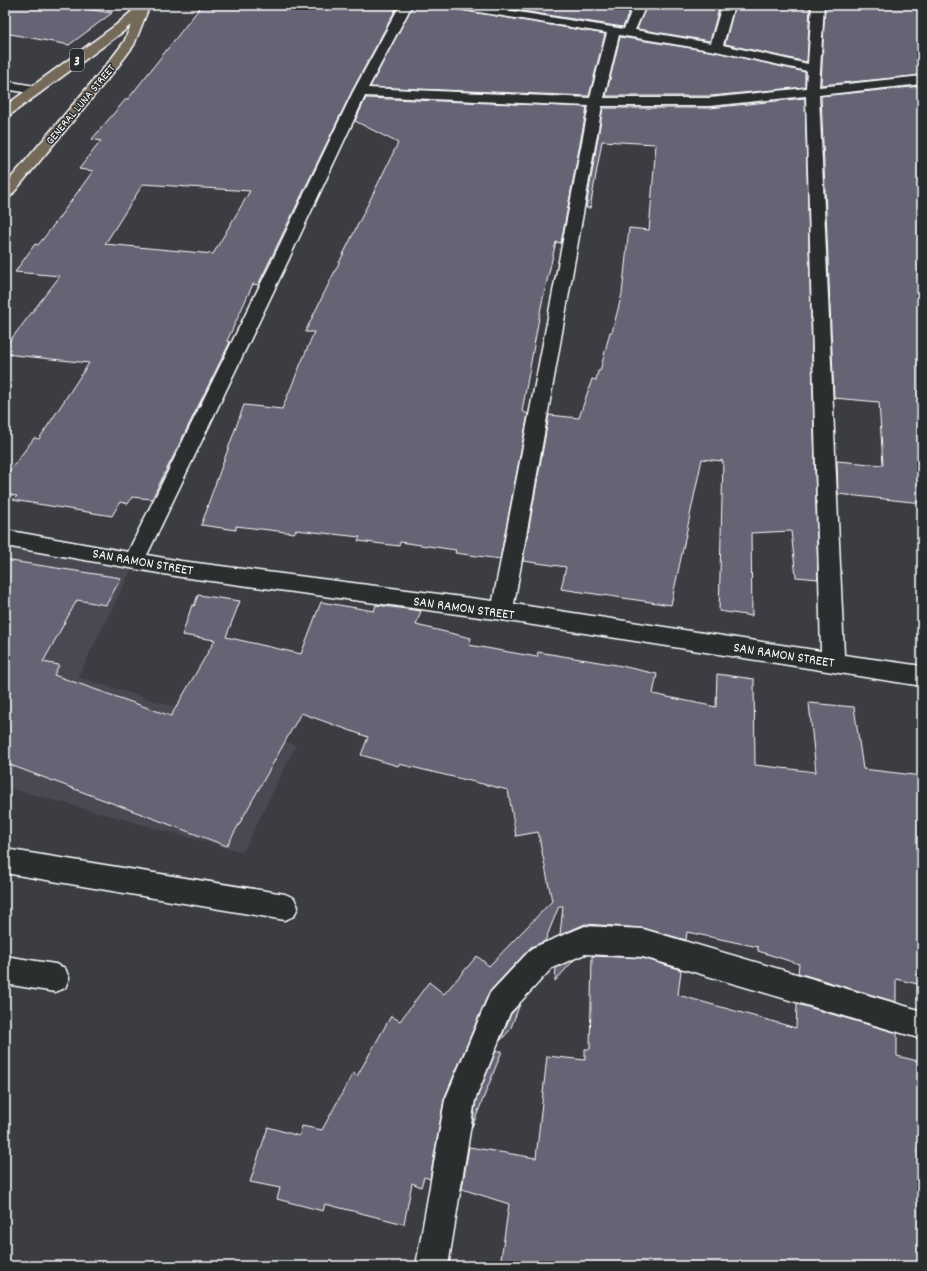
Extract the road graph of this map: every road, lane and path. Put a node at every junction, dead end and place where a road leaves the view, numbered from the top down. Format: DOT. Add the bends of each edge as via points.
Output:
graph roads {
  1 [pos="406,5"];
  2 [pos="454,5"];
  3 [pos="640,5"];
  4 [pos="728,5"];
  5 [pos="818,5"];
  6 [pos="145,6"];
  7 [pos="621,32"];
  8 [pos="716,47"];
  9 [pos="814,69"];
  10 [pos="922,80"];
  11 [pos="5,85"];
  12 [pos="35,90"];
  13 [pos="360,92"];
  14 [pos="812,92"];
  15 [pos="596,102"];
  16 [pos="5,112"];
  17 [pos="5,194"];
  18 [pos="5,538"];
  19 [pos="134,560"];
  20 [pos="502,612"];
  21 [pos="832,662"];
  22 [pos="922,676"];
  23 [pos="5,861"];
  24 [pos="285,907"];
  25 [pos="5,970"];
  26 [pos="55,978"];
  27 [pos="922,1025"];
  28 [pos="432,1266"];
  1 -- 13 [label="street"];
  2 -- 7 [label="street"];
  3 -- 7 [label="street"];
  4 -- 8 [label="street"];
  5 -- 9 [label="street"];
  6 -- 12 [label="main road, 3" via="120,28"];
  6 -- 17 [label="main road, GENERAL LUNA STREET" via="130,42"];
  7 -- 8 [label="street"];
  7 -- 15 [label="street"];
  8 -- 9 [label="street"];
  9 -- 14 [label="street"];
  10 -- 14 [label="street"];
  11 -- 12 [label="street"];
  12 -- 16 [label="main road, 3"];
  13 -- 15 [label="street"];
  13 -- 19 [label="street"];
  14 -- 15 [label="street" via="710,102"];
  14 -- 21 [label="street"];
  15 -- 20 [label="street"];
  18 -- 19 [label="street, SAN RAMON STREET"];
  19 -- 20 [label="street, SAN RAMON STREET"];
  20 -- 21 [label="street, SAN RAMON STREET"];
  21 -- 22 [label="street, SAN RAMON STREET"];
  23 -- 24 [label="street"];
  25 -- 26 [label="street"];
  27 -- 28 [label="street" via="643,943 585,940 542,958 500,1002 460,1100"];
}
